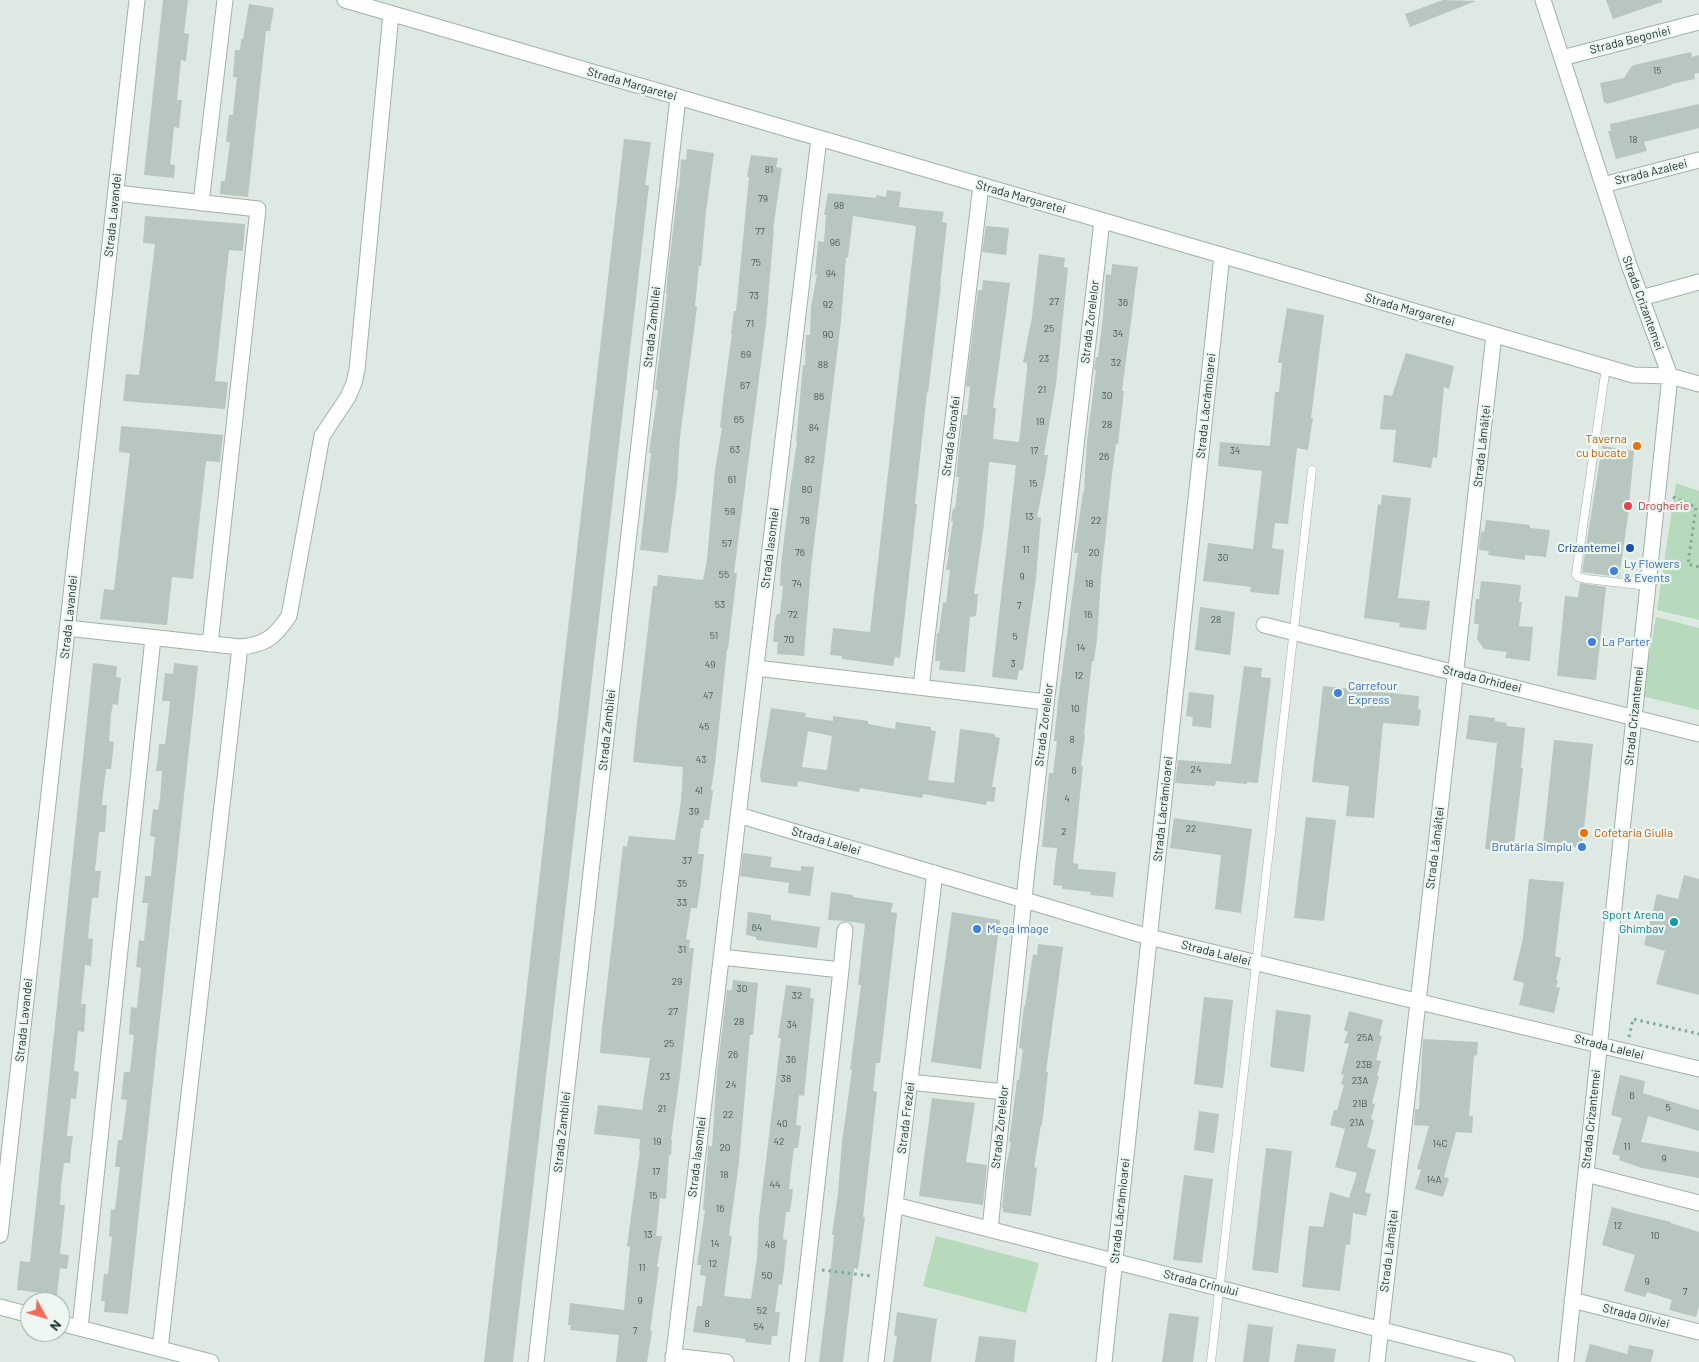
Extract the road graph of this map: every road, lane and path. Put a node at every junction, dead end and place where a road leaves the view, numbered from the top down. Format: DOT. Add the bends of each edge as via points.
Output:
graph roads {
  1 [pos="137,0"];
  2 [pos="225,0"];
  3 [pos="345,0"];
  4 [pos="1543,0"];
  5 [pos="392,14"];
  6 [pos="1699,22"];
  7 [pos="1562,58"];
  8 [pos="678,97"];
  9 [pos="819,138"];
  10 [pos="1699,160"];
  11 [pos="1603,184"];
  12 [pos="981,185"];
  13 [pos="116,193"];
  14 [pos="202,203"];
  15 [pos="1102,220"];
  16 [pos="1222,256"];
  17 [pos="1699,282"];
  18 [pos="1641,298"];
  19 [pos="1494,335"];
  20 [pos="1606,367"];
  21 [pos="1670,376"];
  22 [pos="1699,384"];
  23 [pos="1312,470"];
  24 [pos="1671,496"];
  25 [pos="1699,567"];
  26 [pos="1648,586"];
  27 [pos="1264,625"];
  28 [pos="67,628"];
  29 [pos="1293,632"];
  30 [pos="153,638"];
  31 [pos="210,644"];
  32 [pos="240,647"];
  33 [pos="756,668"];
  34 [pos="1456,672"];
  35 [pos="921,687"];
  36 [pos="1046,702"];
  37 [pos="1634,717"];
  38 [pos="1699,734"];
  39 [pos="738,815"];
  40 [pos="935,873"];
  41 [pos="1024,900"];
  42 [pos="845,930"];
  43 [pos="1149,937"];
  44 [pos="721,957"];
  45 [pos="1256,962"];
  46 [pos="840,970"];
  47 [pos="1418,1001"];
  48 [pos="1699,1034"];
  49 [pos="1599,1045"];
  50 [pos="1626,1052"];
  51 [pos="1699,1069"];
  52 [pos="910,1082"];
  53 [pos="1004,1092"];
  54 [pos="1586,1174"];
  55 [pos="1699,1203"];
  56 [pos="895,1205"];
  57 [pos="990,1229"];
  58 [pos="0,1235"];
  59 [pos="1115,1261"];
  60 [pos="808,1264"];
  61 [pos="886,1278"];
  62 [pos="1220,1288"];
  63 [pos="1572,1300"];
  64 [pos="0,1307"];
  65 [pos="20,1312"];
  66 [pos="70,1326"];
  67 [pos="80,1328"];
  68 [pos="1380,1329"];
  69 [pos="1699,1332"];
  70 [pos="160,1349"];
  71 [pos="673,1359"];
  72 [pos="211,1362"];
  73 [pos="536,1362"];
  74 [pos="726,1362"];
  75 [pos="797,1362"];
  76 [pos="876,1362"];
  77 [pos="1104,1362"];
  78 [pos="1212,1362"];
  79 [pos="1377,1362"];
  80 [pos="1506,1362"];
  81 [pos="1566,1362"];
  1 -- 13 [label="street, Strada Lavandei"];
  2 -- 14 [label="street"];
  3 -- 5 [label="street, Strada Margaretei"];
  4 -- 7 [label="street, Strada Crizantemei"];
  5 -- 8 [label="street, Strada Margaretei"];
  5 -- 32 [label="street" via="354,383 322,436 289,616 270,639 255,646"];
  6 -- 7 [label="street, Strada Begoniei"];
  7 -- 11 [label="street, Strada Crizantemei"];
  8 -- 9 [label="street, Strada Margaretei"];
  8 -- 73 [label="street, Strada Zambilei"];
  9 -- 12 [label="street, Strada Margaretei"];
  9 -- 33 [label="street, Strada Iasomiei"];
  10 -- 11 [label="street, Strada Azaleei"];
  11 -- 18 [label="street, Strada Crizantemei"];
  12 -- 15 [label="street, Strada Margaretei"];
  12 -- 35 [label="street, Strada Garoafei"];
  13 -- 14 [label="street"];
  13 -- 28 [label="street, Strada Lavandei"];
  14 -- 31 [label="street" via="258,209"];
  15 -- 16 [label="street, Strada Margaretei"];
  15 -- 36 [label="street, Strada Zorelelor"];
  16 -- 19 [label="street, Strada Margaretei"];
  16 -- 43 [label="street, Strada Lăcrămioarei"];
  17 -- 18 [label="street"];
  18 -- 21 [label="street, Strada Crizantemei"];
  19 -- 20 [label="street, Strada Margaretei"];
  19 -- 34 [label="street, Strada Lămâiței"];
  20 -- 21 [label="street, Strada Margaretei" via="1632,375"];
  20 -- 26 [label="lane" via="1576,574 1587,579"];
  21 -- 22 [label="street, Strada Margaretei"];
  21 -- 26 [label="street, Strada Crizantemei"];
  23 -- 29 [label="lane"];
  24 -- 25 [label="path" via="1696,507 1688,564"];
  26 -- 37 [label="street, Strada Crizantemei"];
  27 -- 29 [label="street, Strada Orhideei"];
  28 -- 30 [label="street"];
  28 -- 58 [label="street, Strada Lavandei"];
  29 -- 34 [label="street, Strada Orhideei"];
  29 -- 45 [label="lane"];
  30 -- 31 [label="street"];
  30 -- 67 [label="street"];
  31 -- 32 [label="street"];
  32 -- 70 [label="street"];
  33 -- 35 [label="street"];
  33 -- 39 [label="street, Strada Iasomiei"];
  34 -- 37 [label="street, Strada Orhideei"];
  34 -- 47 [label="street, Strada Lămâiței"];
  35 -- 36 [label="street"];
  36 -- 41 [label="street, Strada Zorelelor"];
  37 -- 38 [label="street, Strada Orhideei"];
  37 -- 49 [label="street, Strada Crizantemei"];
  39 -- 40 [label="street, Strada Lalelei"];
  39 -- 44 [label="street, Strada Iasomiei"];
  40 -- 41 [label="street, Strada Lalelei"];
  40 -- 52 [label="street, Strada Freziei"];
  41 -- 43 [label="street, Strada Lalelei"];
  41 -- 53 [label="street, Strada Zorelelor"];
  42 -- 46 [label="street"];
  43 -- 45 [label="street, Strada Lalelei"];
  43 -- 59 [label="street, Strada Lăcrămioarei"];
  44 -- 46 [label="street"];
  44 -- 71 [label="street, Strada Iasomiei"];
  45 -- 47 [label="street, Strada Lalelei"];
  45 -- 62 [label="lane"];
  46 -- 60 [label="street"];
  47 -- 49 [label="street, Strada Lalelei"];
  47 -- 68 [label="street, Strada Lămâiței"];
  48 -- 50 [label="path" via="1632,1018"];
  49 -- 50 [label="street, Strada Lalelei"];
  49 -- 54 [label="street, Strada Crizantemei"];
  50 -- 51 [label="street, Strada Lalelei"];
  52 -- 53 [label="street"];
  52 -- 56 [label="street, Strada Freziei"];
  53 -- 57 [label="street, Strada Zorelelor"];
  54 -- 55 [label="street"];
  54 -- 63 [label="street, Strada Crizantemei"];
  56 -- 57 [label="street, Strada Crinului"];
  56 -- 61 [label="street, Strada Freziei"];
  57 -- 59 [label="street, Strada Crinului"];
  59 -- 62 [label="street, Strada Crinului"];
  59 -- 77 [label="street, Strada Lăcrămioarei"];
  60 -- 61 [label="path" via="821,1266 821,1270"];
  60 -- 75 [label="street"];
  61 -- 76 [label="street, Strada Freziei"];
  62 -- 68 [label="street, Strada Crinului"];
  62 -- 78 [label="lane"];
  63 -- 69 [label="street, Strada Oliviei"];
  63 -- 81 [label="street, Strada Crizantemei"];
  64 -- 65 [label="street"];
  66 -- 67 [label="street"];
  67 -- 70 [label="street"];
  68 -- 79 [label="street, Strada Lămâiței"];
  68 -- 80 [label="street, Strada Crinului"];
  70 -- 72 [label="street"];
  71 -- 74 [label="street, Strada Iasomiei"];
}
